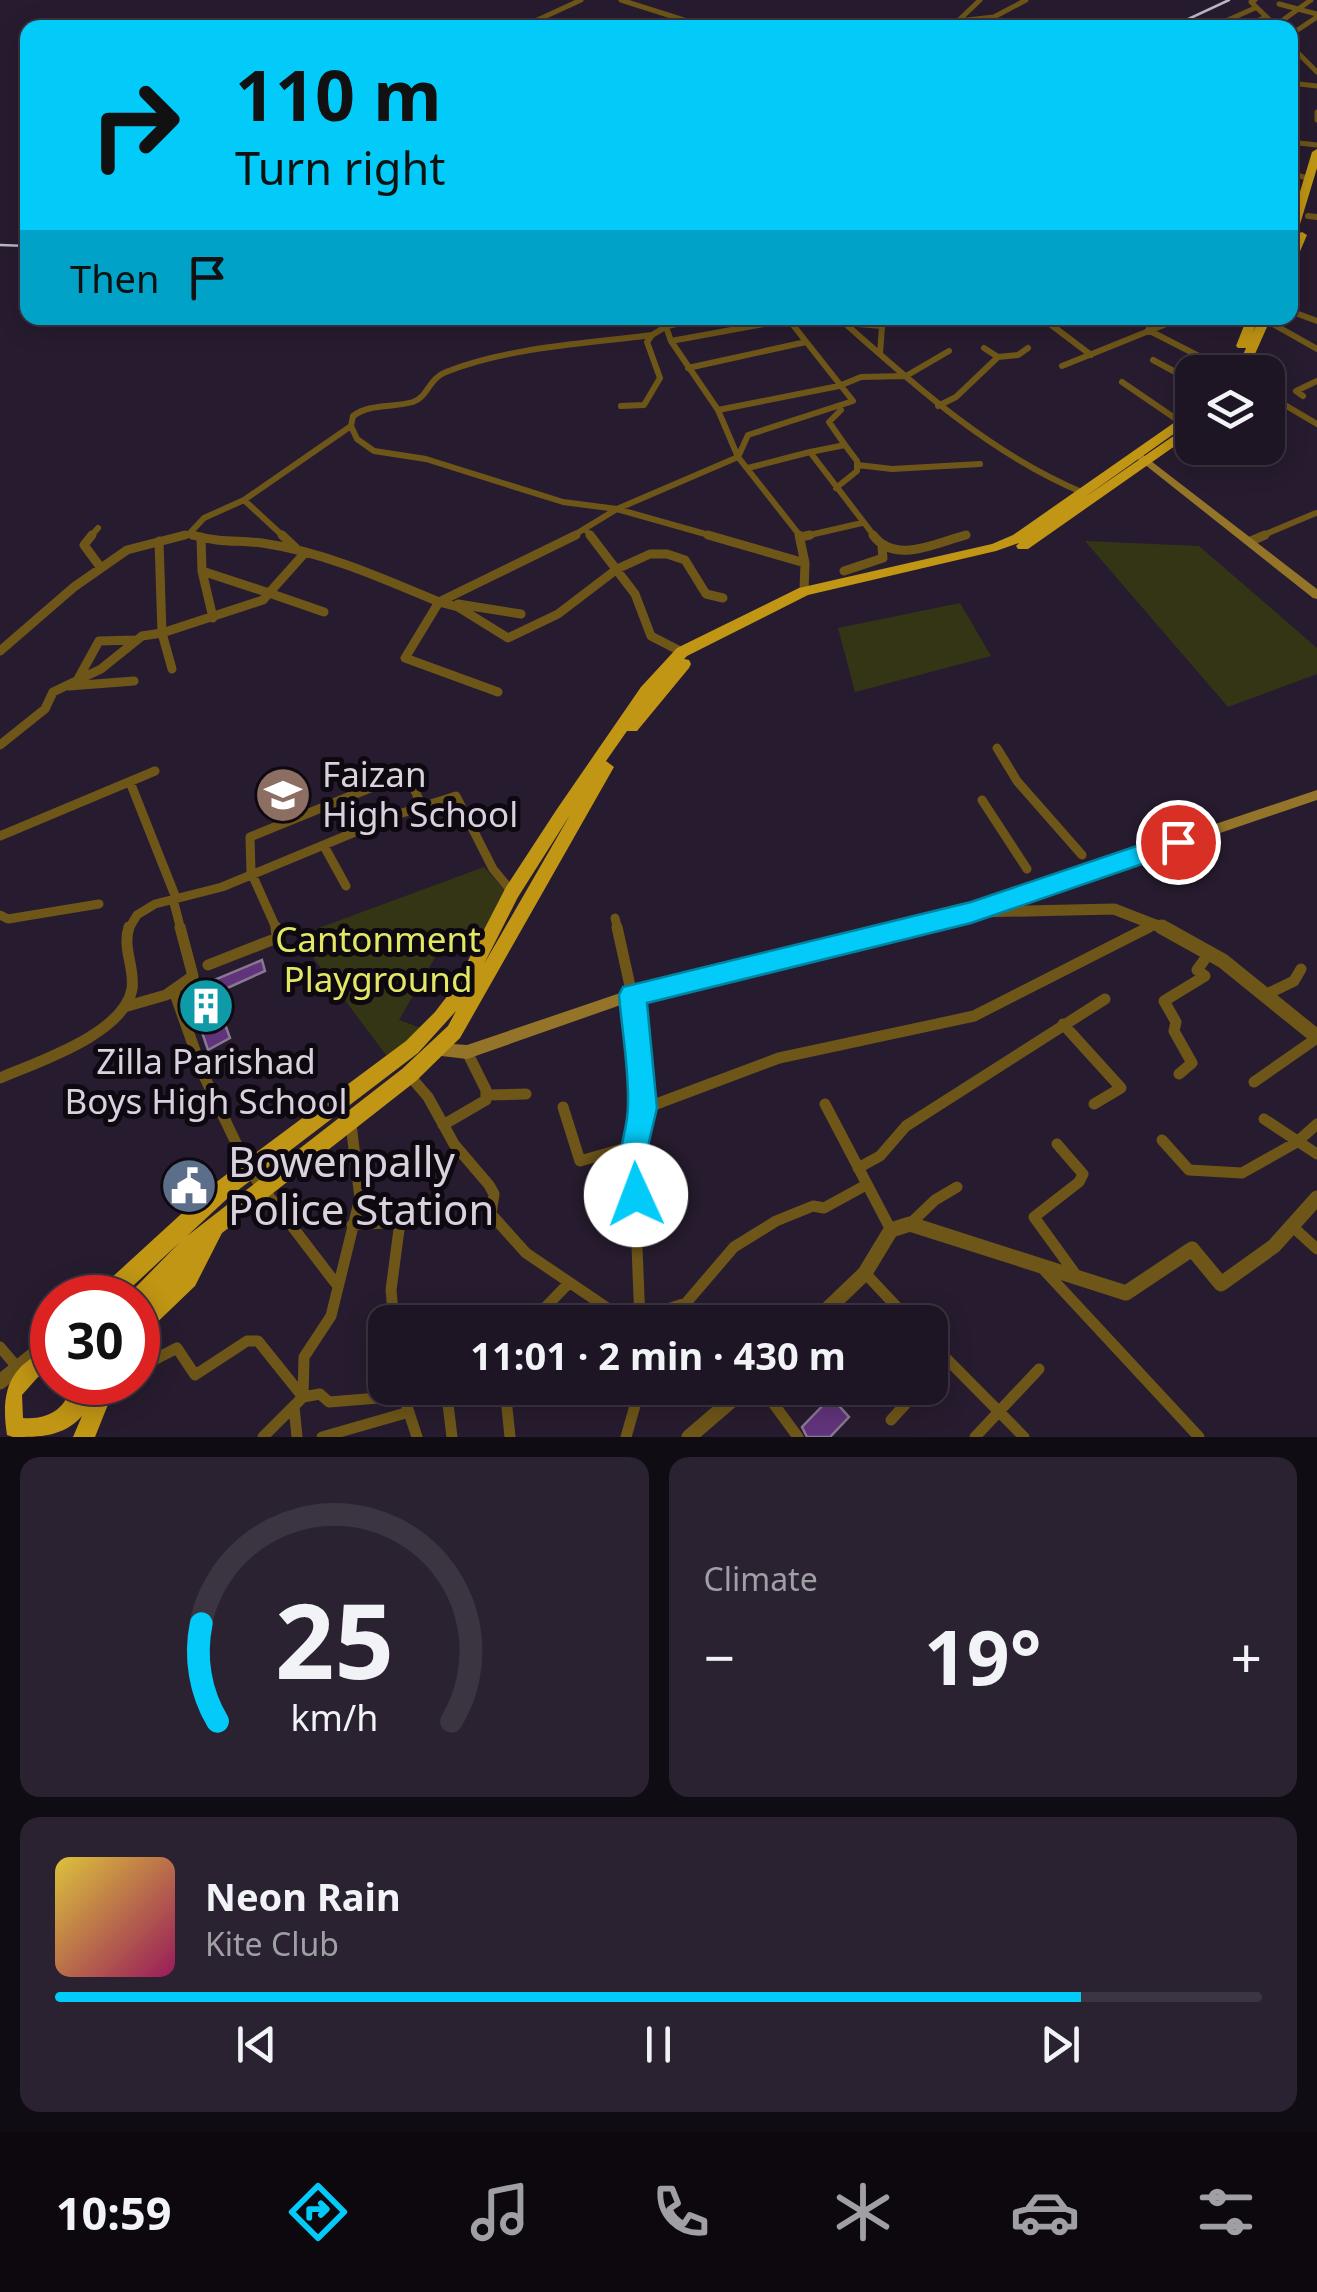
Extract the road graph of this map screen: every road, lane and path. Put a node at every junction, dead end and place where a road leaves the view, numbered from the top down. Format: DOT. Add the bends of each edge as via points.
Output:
graph roads {
  1 [pos="580,0"];
  2 [pos="621,0"];
  3 [pos="980,0"];
  4 [pos="1026,0"];
  5 [pos="1255,0"];
  6 [pos="1311,0"];
  7 [pos="1282,2"];
  8 [pos="1255,8"];
  9 [pos="1298,9"];
  10 [pos="1265,16"];
  11 [pos="1317,16"];
  12 [pos="537,20"];
  13 [pos="685,20"];
  14 [pos="959,20"];
  15 [pos="986,20"];
  16 [pos="1230,20"];
  17 [pos="1257,20"];
  18 [pos="1269,20"];
  19 [pos="1285,20"];
  20 [pos="1298,55"];
  21 [pos="1303,58"];
  22 [pos="1298,60"];
  23 [pos="1317,72"];
  24 [pos="1317,112"];
  25 [pos="1317,120"];
  26 [pos="1317,148"];
  27 [pos="1312,178"];
  28 [pos="1304,213"];
  29 [pos="662,325"];
  30 [pos="666,325"];
  31 [pos="760,325"];
  32 [pos="796,325"];
  33 [pos="848,325"];
  34 [pos="875,325"];
  35 [pos="1051,325"];
  36 [pos="1162,325"];
  37 [pos="1253,325"];
  38 [pos="1254,325"];
  39 [pos="1270,325"];
  40 [pos="882,326"];
  41 [pos="1148,330"];
  42 [pos="652,335"];
  43 [pos="671,341"];
  44 [pos="806,342"];
  45 [pos="984,348"];
  46 [pos="1028,348"];
  47 [pos="1317,349"];
  48 [pos="949,351"];
  49 [pos="880,354"];
  50 [pos="1091,355"];
  51 [pos="1197,355"];
  52 [pos="1239,355"];
  53 [pos="1246,355"];
  54 [pos="998,357"];
  55 [pos="1153,360"];
  56 [pos="1062,366"];
  57 [pos="688,368"];
  58 [pos="1175,372"];
  59 [pos="906,377"];
  60 [pos="1317,381"];
  61 [pos="1122,382"];
  62 [pos="839,386"];
  63 [pos="1302,396"];
  64 [pos="853,401"];
  65 [pos="1285,405"];
  66 [pos="620,406"];
  67 [pos="938,406"];
  68 [pos="718,410"];
  69 [pos="1175,414"];
  70 [pos="1317,424"];
  71 [pos="351,426"];
  72 [pos="1175,432"];
  73 [pos="845,445"];
  74 [pos="810,452"];
  75 [pos="1146,454"];
  76 [pos="738,458"];
  77 [pos="980,464"];
  78 [pos="858,465"];
  79 [pos="748,468"];
  80 [pos="836,488"];
  81 [pos="1084,493"];
  82 [pos="244,500"];
  83 [pos="617,509"];
  84 [pos="1316,512"];
  85 [pos="862,522"];
  86 [pos="98,528"];
  87 [pos="586,530"];
  88 [pos="189,534"];
  89 [pos="966,536"];
  90 [pos="200,537"];
  91 [pos="802,537"];
  92 [pos="159,541"];
  93 [pos="1251,541"];
  94 [pos="882,547"];
  95 [pos="303,555"];
  96 [pos="804,563"];
  97 [pos="100,568"];
  98 [pos="616,571"];
  99 [pos="844,571"];
  100 [pos="202,572"];
  101 [pos="1315,589"];
  102 [pos="804,591"];
  103 [pos="269,593"];
  104 [pos="723,598"];
  105 [pos="439,602"];
  106 [pos="455,603"];
  107 [pos="324,612"];
  108 [pos="521,614"];
  109 [pos="213,618"];
  110 [pos="162,633"];
  111 [pos="136,640"];
  112 [pos="0,651"];
  113 [pos="682,652"];
  114 [pos="172,669"];
  115 [pos="78,678"];
  116 [pos="134,680"];
  117 [pos="61,686"];
  118 [pos="498,692"];
  119 [pos="0,744"];
  120 [pos="997,748"];
  121 [pos="155,771"];
  122 [pos="130,782"];
  123 [pos="1317,795"];
  124 [pos="982,800"];
  125 [pos="422,804"];
  126 [pos="0,836"];
  127 [pos="324,846"];
  128 [pos="1082,856"];
  129 [pos="1027,869"];
  130 [pos="253,877"];
  131 [pos="346,886"];
  132 [pos="512,892"];
  133 [pos="174,898"];
  134 [pos="99,904"];
  135 [pos="971,912"];
  136 [pos="0,915"];
  137 [pos="615,918"];
  138 [pos="1156,924"];
  139 [pos="1211,950"];
  140 [pos="208,965"];
  141 [pos="1302,970"];
  142 [pos="174,991"];
  143 [pos="1267,994"];
  144 [pos="632,995"];
  145 [pos="1105,999"];
  146 [pos="124,1007"];
  147 [pos="1063,1024"];
  148 [pos="1317,1038"];
  149 [pos="438,1050"];
  150 [pos="467,1052"];
  151 [pos="1180,1074"];
  152 [pos="410,1075"];
  153 [pos="0,1078"];
  154 [pos="1254,1082"];
  155 [pos="526,1094"];
  156 [pos="487,1095"];
  157 [pos="825,1104"];
  158 [pos="1094,1104"];
  159 [pos="563,1107"];
  160 [pos="643,1108"];
  161 [pos="1264,1119"];
  162 [pos="350,1120"];
  163 [pos="1317,1124"];
  164 [pos="443,1126"];
  165 [pos="1162,1140"];
  166 [pos="1297,1142"];
  167 [pos="1057,1144"];
  168 [pos="633,1146"];
  169 [pos="1317,1154"];
  170 [pos="858,1168"];
  171 [pos="248,1170"];
  172 [pos="866,1185"];
  173 [pos="958,1186"];
  174 [pos="263,1188"];
  175 [pos="1317,1198"];
  176 [pos="910,1224"];
  177 [pos="216,1225"];
  178 [pos="352,1225"];
  179 [pos="1294,1228"];
  180 [pos="891,1230"];
  181 [pos="1317,1249"];
  182 [pos="1044,1270"];
  183 [pos="865,1274"];
  184 [pos="128,1275"];
  185 [pos="1078,1277"];
  186 [pos="160,1278"];
  187 [pos="568,1284"];
  188 [pos="337,1285"];
  189 [pos="392,1305"];
  190 [pos="552,1305"];
  191 [pos="595,1305"];
  192 [pos="641,1305"];
  193 [pos="681,1305"];
  194 [pos="832,1305"];
  195 [pos="895,1305"];
  196 [pos="160,1306"];
  197 [pos="0,1347"];
  198 [pos="160,1357"];
  199 [pos="30,1359"];
  200 [pos="948,1361"];
  201 [pos="30,1366"];
  202 [pos="1039,1369"];
  203 [pos="30,1373"];
  204 [pos="0,1382"];
  205 [pos="368,1397"];
  206 [pos="299,1402"];
  207 [pos="75,1405"];
  208 [pos="97,1405"];
  209 [pos="407,1405"];
  210 [pos="448,1405"];
  211 [pos="507,1405"];
  212 [pos="635,1405"];
  213 [pos="726,1405"];
  214 [pos="772,1405"];
  215 [pos="905,1405"];
  216 [pos="999,1410"];
  217 [pos="409,1412"];
  218 [pos="891,1420"];
  219 [pos="53,1433"];
  220 [pos="789,1434"];
  221 [pos="23,1435"];
  222 [pos="84,1437"];
  223 [pos="263,1437"];
  224 [pos="297,1437"];
  225 [pos="322,1437"];
  226 [pos="418,1437"];
  227 [pos="452,1437"];
  228 [pos="510,1437"];
  229 [pos="626,1437"];
  230 [pos="689,1437"];
  231 [pos="975,1437"];
  232 [pos="1024,1437"];
  233 [pos="1199,1437"];
  1 -- 12 [label="street"];
  2 -- 13 [label="street"];
  3 -- 14 [label="street"];
  4 -- 15 [label="street"];
  5 -- 8 [label="street"];
  6 -- 9 [label="street"];
  7 -- 9 [label="street"];
  7 -- 10 [label="street"];
  8 -- 10 [label="street"];
  8 -- 16 [label="street"];
  9 -- 11 [label="street"];
  9 -- 19 [label="street"];
  10 -- 17 [label="street"];
  10 -- 18 [label="street"];
  20 -- 21 [label="street"];
  21 -- 22 [label="street"];
  21 -- 23 [label="street"];
  24 -- 25 [label="street"];
  26 -- 27 [label="highway"];
  27 -- 28 [label="highway"];
  29 -- 42 [label="street"];
  30 -- 43 [label="street"];
  31 -- 43 [label="street"];
  32 -- 44 [label="street"];
  33 -- 49 [label="street"];
  34 -- 40 [label="street"];
  35 -- 50 [label="street"];
  36 -- 41 [label="street"];
  37 -- 52 [label="highway"];
  38 -- 53 [label="highway"];
  39 -- 47 [label="street"];
  40 -- 49 [label="street"];
  41 -- 50 [label="street"];
  41 -- 51 [label="street"];
  42 -- 66 [label="street" via="648,342 660,378 644,405"];
  42 -- 71 [label="street" via="456,366 430,382 423,397 361,410"];
  43 -- 57 [label="street"];
  44 -- 57 [label="street"];
  44 -- 62 [label="street"];
  45 -- 54 [label="street"];
  46 -- 54 [label="street"];
  48 -- 59 [label="street"];
  49 -- 59 [label="street"];
  50 -- 56 [label="street"];
  54 -- 67 [label="street" via="956,401"];
  55 -- 58 [label="street"];
  57 -- 68 [label="street"];
  59 -- 62 [label="street" via="866,375"];
  59 -- 67 [label="street"];
  60 -- 63 [label="street" via="1296,391"];
  61 -- 69 [label="street"];
  62 -- 64 [label="street"];
  62 -- 68 [label="street"];
  64 -- 73 [label="street" via="828,422"];
  64 -- 76 [label="street" via="748,435"];
  65 -- 70 [label="street"];
  67 -- 81 [label="street" via="1048,478"];
  68 -- 76 [label="street"];
  71 -- 82 [label="street"];
  71 -- 83 [label="street" via="374,451 426,459 563,502"];
  72 -- 75 [label="highway"];
  73 -- 74 [label="street"];
  73 -- 78 [label="street"];
  74 -- 79 [label="street"];
  74 -- 80 [label="street"];
  75 -- 81 [label="highway"];
  75 -- 93 [label="main road"];
  75 -- 149 [label="highway" via="1044,534 994,557 795,603 703,646 626,735"];
  76 -- 79 [label="street"];
  76 -- 83 [label="street"];
  77 -- 78 [label="street"];
  78 -- 80 [label="street"];
  79 -- 91 [label="street"];
  80 -- 85 [label="street"];
  81 -- 102 [label="highway" via="996,546"];
  82 -- 88 [label="street" via="204,518"];
  82 -- 95 [label="street"];
  83 -- 87 [label="street"];
  83 -- 96 [label="street"];
  84 -- 93 [label="street"];
  85 -- 91 [label="street"];
  85 -- 94 [label="street"];
  86 -- 97 [label="street" via="84,545"];
  87 -- 98 [label="street"];
  87 -- 105 [label="street"];
  88 -- 90 [label="street"];
  88 -- 92 [label="street"];
  89 -- 94 [label="street" via="894,552"];
  90 -- 95 [label="street"];
  90 -- 100 [label="street"];
  91 -- 96 [label="street"];
  92 -- 97 [label="street" via="127,550"];
  92 -- 110 [label="street"];
  93 -- 101 [label="main road"];
  94 -- 99 [label="street" via="884,558"];
  95 -- 103 [label="street"];
  95 -- 105 [label="street" via="351,565"];
  96 -- 102 [label="street"];
  97 -- 112 [label="street"];
  98 -- 104 [label="street" via="646,553 676,555 706,594"];
  98 -- 106 [label="street" via="557,615 508,638"];
  98 -- 113 [label="street" via="635,594 652,636"];
  100 -- 103 [label="street"];
  100 -- 109 [label="street"];
  102 -- 113 [label="highway"];
  103 -- 107 [label="street"];
  103 -- 109 [label="street"];
  105 -- 106 [label="street"];
  105 -- 118 [label="street" via="405,658"];
  106 -- 108 [label="street"];
  109 -- 110 [label="street"];
  110 -- 111 [label="street"];
  110 -- 114 [label="street"];
  111 -- 115 [label="street"];
  111 -- 115 [label="street" via="99,641"];
  113 -- 132 [label="highway" via="646,691"];
  115 -- 117 [label="street"];
  116 -- 117 [label="street"];
  117 -- 119 [label="street" via="45,709"];
  120 -- 128 [label="street"];
  121 -- 122 [label="street"];
  122 -- 126 [label="street"];
  122 -- 133 [label="street"];
  123 -- 135 [label="main road"];
  124 -- 129 [label="street"];
  125 -- 127 [label="street"];
  125 -- 130 [label="street" via="407,773 250,837"];
  125 -- 132 [label="street" via="456,796 492,869"];
  127 -- 130 [label="street"];
  127 -- 131 [label="street"];
  130 -- 133 [label="street"];
  130 -- 140 [label="street" via="278,938"];
  132 -- 171 [label="highway" via="441,1018"];
  133 -- 142 [label="street" via="193,976"];
  133 -- 146 [label="street" via="138,913 129,928 124,950 133,976"];
  134 -- 136 [label="street"];
  135 -- 138 [label="street" via="1114,909"];
  135 -- 144 [label="main road"];
  137 -- 144 [label="street"];
  138 -- 139 [label="street"];
  138 -- 160 [label="street" via="974,1016 779,1058"];
  139 -- 143 [label="street"];
  139 -- 151 [label="street" via="1197,970 1204,976 1164,1001 1192,1062"];
  141 -- 143 [label="street"];
  142 -- 146 [label="street"];
  142 -- 171 [label="street"];
  143 -- 148 [label="street"];
  144 -- 150 [label="main road"];
  144 -- 160 [label="street"];
  145 -- 147 [label="street"];
  146 -- 153 [label="street" via="102,1032"];
  147 -- 158 [label="street" via="1121,1088"];
  147 -- 170 [label="street" via="906,1126 880,1156"];
  148 -- 154 [label="street"];
  149 -- 150 [label="main road"];
  149 -- 152 [label="highway"];
  150 -- 156 [label="street"];
  152 -- 162 [label="highway"];
  152 -- 164 [label="street"];
  155 -- 156 [label="street"];
  156 -- 164 [label="street"];
  157 -- 170 [label="street"];
  159 -- 168 [label="street" via="580,1161"];
  160 -- 168 [label="street"];
  161 -- 166 [label="street"];
  162 -- 174 [label="highway"];
  162 -- 178 [label="street" via="360,1198"];
  163 -- 166 [label="street"];
  164 -- 187 [label="street" via="494,1194 492,1214 526,1253"];
  165 -- 166 [label="street" via="1189,1170 1242,1173"];
  166 -- 169 [label="street"];
  167 -- 185 [label="street" via="1082,1174 1034,1217"];
  168 -- 192 [label="street"];
  170 -- 172 [label="street"];
  171 -- 174 [label="street"];
  171 -- 184 [label="highway"];
  172 -- 180 [label="street"];
  172 -- 193 [label="street" via="824,1208 776,1221 734,1247"];
  173 -- 176 [label="street"];
  174 -- 177 [label="highway"];
  174 -- 188 [label="street"];
  175 -- 179 [label="street"];
  176 -- 180 [label="street"];
  176 -- 182 [label="street"];
  177 -- 186 [label="highway"];
  177 -- 196 [label="highway" via="188,1279"];
  178 -- 188 [label="street"];
  178 -- 189 [label="street" via="400,1222"];
  179 -- 181 [label="street"];
  179 -- 185 [label="street" via="1221,1284 1192,1249 1126,1293"];
  180 -- 183 [label="street"];
  182 -- 185 [label="street"];
  182 -- 233 [label="street"];
  183 -- 194 [label="street"];
  183 -- 195 [label="street"];
  187 -- 190 [label="street"];
  187 -- 191 [label="street"];
  188 -- 206 [label="street" via="331,1316 304,1357"];
  197 -- 199 [label="street"];
  198 -- 206 [label="street" via="178,1348 195,1375 247,1340 258,1341"];
  200 -- 216 [label="street"];
  201 -- 204 [label="street"];
  202 -- 216 [label="street"];
  203 -- 221 [label="highway" via="8,1406"];
  205 -- 206 [label="street" via="330,1402 320,1394"];
  206 -- 223 [label="street"];
  206 -- 224 [label="street"];
  207 -- 219 [label="highway"];
  208 -- 222 [label="highway"];
  209 -- 217 [label="street"];
  210 -- 227 [label="street"];
  211 -- 228 [label="street"];
  212 -- 229 [label="street"];
  213 -- 230 [label="street"];
  214 -- 220 [label="street"];
  215 -- 218 [label="street"];
  216 -- 231 [label="street"];
  216 -- 232 [label="street"];
  217 -- 225 [label="street"];
  217 -- 226 [label="street"];
  219 -- 221 [label="highway"];
}
